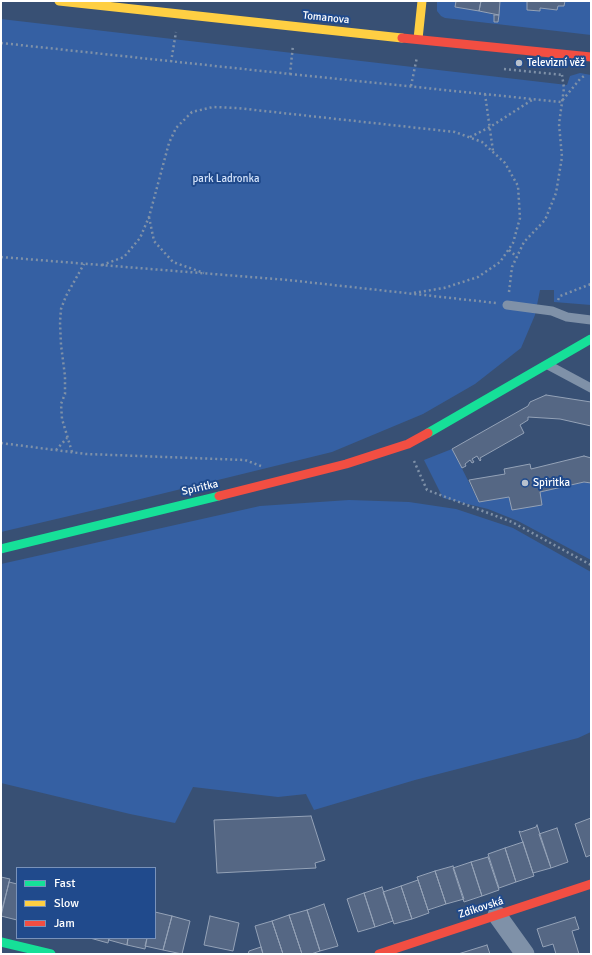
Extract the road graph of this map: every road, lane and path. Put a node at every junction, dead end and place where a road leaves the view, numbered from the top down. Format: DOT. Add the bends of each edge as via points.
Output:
graph roads {
  1 [pos="59,1"];
  2 [pos="422,1"];
  3 [pos="179,14"];
  4 [pos="296,27"];
  5 [pos="418,39"];
  6 [pos="1,43"];
  7 [pos="591,57"];
  8 [pos="171,62"];
  9 [pos="290,74"];
  10 [pos="562,75"];
  11 [pos="585,75"];
  12 [pos="485,94"];
  13 [pos="533,99"];
  14 [pos="561,102"];
  15 [pos="490,127"];
  16 [pos="470,137"];
  17 [pos="493,152"];
  18 [pos="149,217"];
  19 [pos="509,250"];
  20 [pos="517,256"];
  21 [pos="1,257"];
  22 [pos="84,264"];
  23 [pos="101,265"];
  24 [pos="208,274"];
  25 [pos="591,284"];
  26 [pos="408,293"];
  27 [pos="507,304"];
  28 [pos="552,311"];
  29 [pos="591,320"];
  30 [pos="591,339"];
  31 [pos="546,365"];
  32 [pos="591,388"];
  33 [pos="67,438"];
  34 [pos="1,443"];
  35 [pos="408,444"];
  36 [pos="56,450"];
  37 [pos="72,452"];
  38 [pos="285,480"];
  39 [pos="1,548"];
  40 [pos="591,565"];
  41 [pos="591,884"];
  42 [pos="497,915"];
  43 [pos="1,942"];
  44 [pos="387,953"];
  45 [pos="51,954"];
  46 [pos="525,954"];
  1 -- 3 [label="street, Tomanova"];
  2 -- 5 [label="street"];
  3 -- 4 [label="street, Tomanova"];
  3 -- 8 [label="path"];
  4 -- 5 [label="street, Tomanova"];
  4 -- 9 [label="path"];
  5 -- 7 [label="street, Tomanova"];
  6 -- 8 [label="path"];
  8 -- 9 [label="path"];
  9 -- 12 [label="path"];
  10 -- 14 [label="path" via="564,88"];
  11 -- 14 [label="path"];
  12 -- 13 [label="path"];
  12 -- 15 [label="path"];
  13 -- 14 [label="path"];
  13 -- 15 [label="path"];
  14 -- 20 [label="path" via="559,124 562,157 556,193 544,220 524,242"];
  15 -- 16 [label="path"];
  15 -- 17 [label="path"];
  16 -- 17 [label="path" via="482,142"];
  16 -- 18 [label="path" via="455,132 213,107 192,112 176,128 169,143"];
  17 -- 19 [label="path" via="505,163 518,186 520,218"];
  18 -- 23 [label="path" via="140,238 124,257"];
  18 -- 24 [label="path" via="154,241 173,262"];
  19 -- 20 [label="path"];
  19 -- 26 [label="path" via="500,262 478,277 444,288"];
  20 -- 27 [label="path" via="512,267"];
  21 -- 22 [label="path"];
  22 -- 23 [label="path"];
  22 -- 33 [label="path" via="61,309 61,345 65,376 65,394 61,410"];
  23 -- 24 [label="path"];
  24 -- 26 [label="path"];
  25 -- 28 [label="path" via="560,296"];
  26 -- 27 [label="path"];
  27 -- 28 [label="lane"];
  28 -- 29 [label="lane" via="567,317"];
  30 -- 31 [label="street, Spiritka"];
  31 -- 32 [label="lane"];
  31 -- 35 [label="street, Spiritka"];
  33 -- 36 [label="path"];
  33 -- 37 [label="path"];
  34 -- 36 [label="path"];
  35 -- 38 [label="street, Spiritka"];
  35 -- 40 [label="path" via="427,490 512,522"];
  36 -- 37 [label="path"];
  37 -- 38 [label="path" via="245,460 274,471"];
  38 -- 39 [label="street, Spiritka"];
  41 -- 42 [label="street, Zdíkovská"];
  42 -- 44 [label="street, Zdíkovská"];
  42 -- 46 [label="street"];
  43 -- 45 [label="street"];
}
